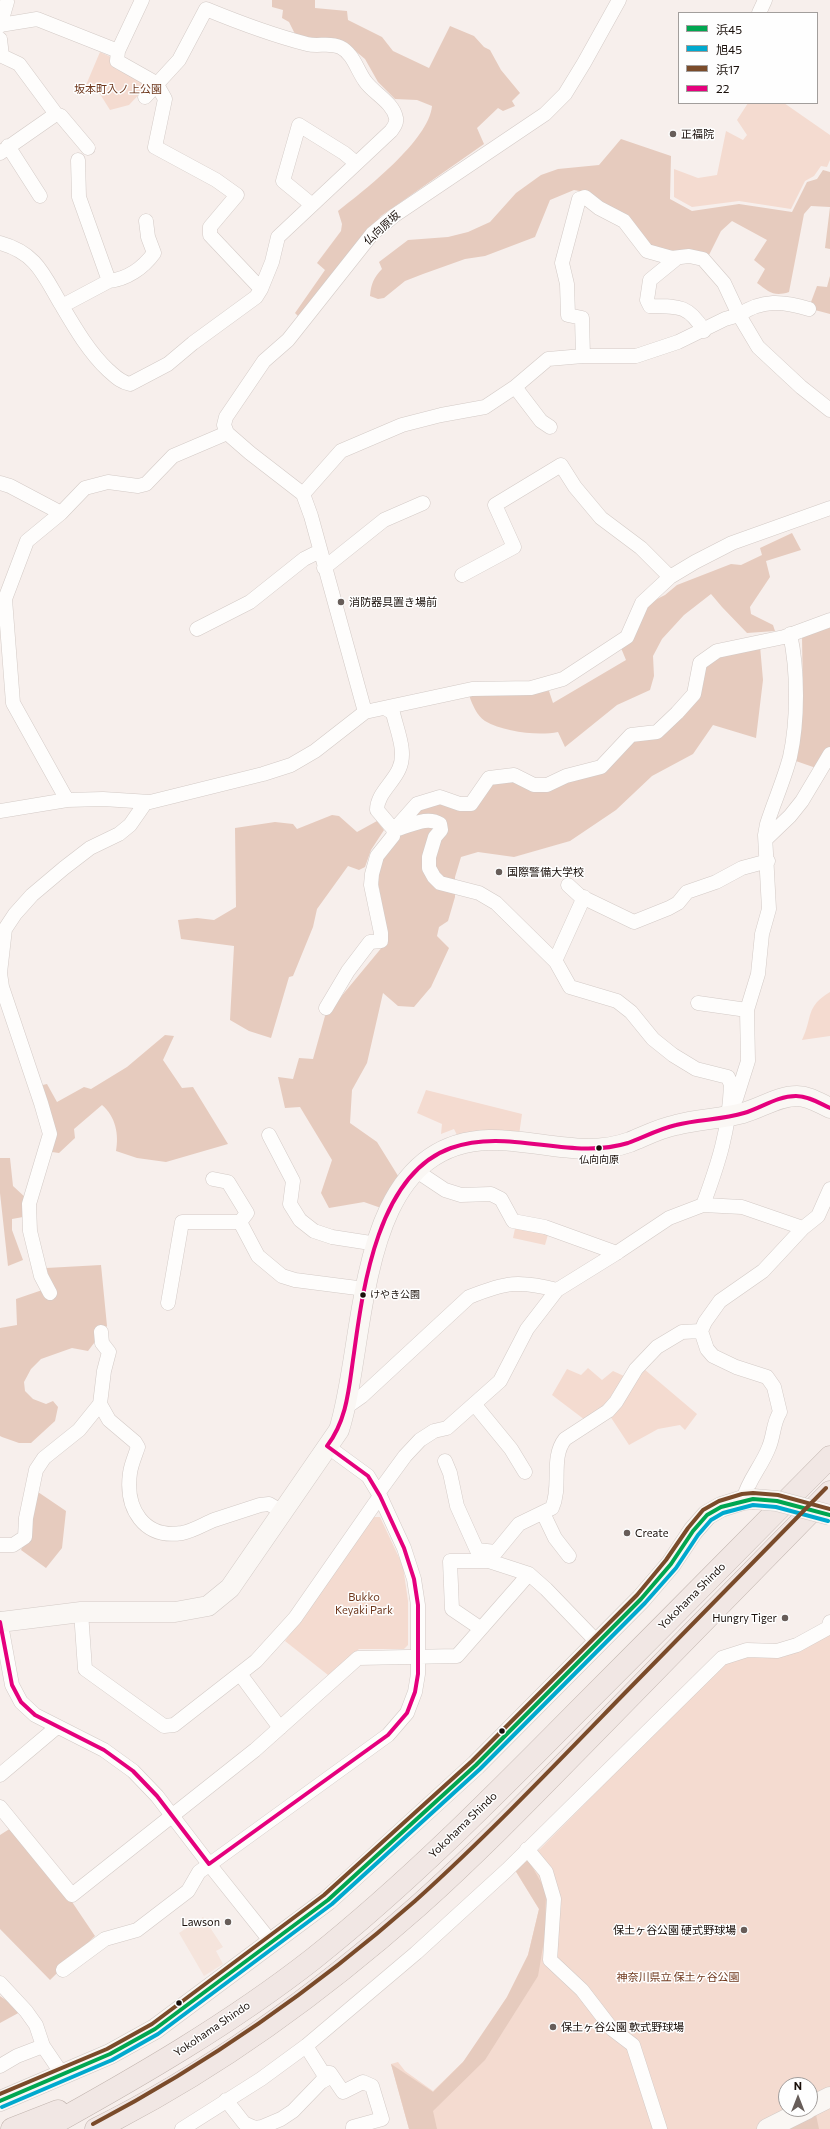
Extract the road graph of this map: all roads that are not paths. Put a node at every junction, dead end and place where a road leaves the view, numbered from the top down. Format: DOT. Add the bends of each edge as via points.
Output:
graph roads {
  1 [pos="142,0"];
  2 [pos="620,0"];
  3 [pos="765,0"];
  4 [pos="5,1"];
  5 [pos="760,12"];
  6 [pos="0,25"];
  7 [pos="0,39"];
  8 [pos="118,51"];
  9 [pos="1,57"];
  10 [pos="156,83"];
  11 [pos="145,97"];
  12 [pos="56,114"];
  13 [pos="88,148"];
  14 [pos="4,149"];
  15 [pos="78,160"];
  16 [pos="356,163"];
  17 [pos="40,196"];
  18 [pos="311,204"];
  19 [pos="146,221"];
  20 [pos="0,243"];
  21 [pos="677,258"];
  22 [pos="109,280"];
  23 [pos="261,289"];
  24 [pos="62,306"];
  25 [pos="809,309"];
  26 [pos="739,315"];
  27 [pos="704,331"];
  28 [pos="583,356"];
  29 [pos="515,387"];
  30 [pos="830,410"];
  31 [pos="550,427"];
  32 [pos="227,433"];
  33 [pos="0,483"];
  34 [pos="303,494"];
  35 [pos="424,503"];
  36 [pos="830,508"];
  37 [pos="61,513"];
  38 [pos="320,551"];
  39 [pos="324,568"];
  40 [pos="462,575"];
  41 [pos="670,577"];
  42 [pos="830,620"];
  43 [pos="197,628"];
  44 [pos="790,634"];
  45 [pos="385,708"];
  46 [pos="365,712"];
  47 [pos="830,754"];
  48 [pos="67,800"];
  49 [pos="146,802"];
  50 [pos="0,811"];
  51 [pos="394,830"];
  52 [pos="766,840"];
  53 [pos="768,861"];
  54 [pos="568,885"];
  55 [pos="584,898"];
  56 [pos="2,929"];
  57 [pos="554,961"];
  58 [pos="698,1003"];
  59 [pos="326,1008"];
  60 [pos="747,1010"];
  61 [pos="830,1108"];
  62 [pos="729,1116"];
  63 [pos="269,1135"];
  64 [pos="415,1170"];
  65 [pos="213,1179"];
  66 [pos="829,1194"];
  67 [pos="703,1205"];
  68 [pos="240,1222"];
  69 [pos="803,1228"];
  70 [pos="377,1244"];
  71 [pos="617,1254"];
  72 [pos="365,1289"];
  73 [pos="557,1290"];
  74 [pos="50,1293"];
  75 [pos="168,1303"];
  76 [pos="701,1331"];
  77 [pos="101,1332"];
  78 [pos="100,1404"];
  79 [pos="475,1405"];
  80 [pos="346,1408"];
  81 [pos="327,1446"];
  82 [pos="830,1457"];
  83 [pos="445,1461"];
  84 [pos="525,1472"];
  85 [pos="830,1492"];
  86 [pos="379,1494"];
  87 [pos="748,1499"];
  88 [pos="281,1511"];
  89 [pos="543,1513"];
  90 [pos="830,1515"];
  91 [pos="0,1545"];
  92 [pos="479,1555"];
  93 [pos="569,1556"];
  94 [pos="529,1574"];
  95 [pos="81,1612"];
  96 [pos="0,1619"];
  97 [pos="0,1622"];
  98 [pos="830,1622"];
  99 [pos="480,1628"];
  100 [pos="598,1643"];
  101 [pos="419,1657"];
  102 [pos="240,1674"];
  103 [pos="57,1727"];
  104 [pos="280,1728"];
  105 [pos="0,1775"];
  106 [pos="0,1807"];
  107 [pos="172,1814"];
  108 [pos="527,1849"];
  109 [pos="209,1864"];
  110 [pos="272,1943"];
  111 [pos="63,1970"];
  112 [pos="0,1983"];
  113 [pos="43,2046"];
  114 [pos="306,2046"];
  115 [pos="0,2066"];
  116 [pos="62,2074"];
  117 [pos="332,2076"];
  118 [pos="188,2077"];
  119 [pos="123,2084"];
  120 [pos="830,2097"];
  121 [pos="226,2100"];
  122 [pos="0,2101"];
  123 [pos="818,2103"];
  124 [pos="791,2117"];
  125 [pos="190,2127"];
  126 [pos="12,2129"];
  127 [pos="44,2129"];
  128 [pos="96,2129"];
  129 [pos="114,2129"];
  130 [pos="353,2129"];
  131 [pos="660,2129"];
  132 [pos="767,2129"];
  1 -- 8 [label="street"];
  2 -- 32 [label="street, 仏向原坂" via="565,94 545,114 395,215 372,234 288,340 264,361 226,417 224,425"];
  3 -- 5 [label="street"];
  4 -- 6 [label="street"];
  6 -- 8 [label="street" via="37,19"];
  7 -- 9 [label="street"];
  8 -- 10 [label="street" via="117,61"];
  9 -- 12 [label="street" via="19,64"];
  10 -- 11 [label="street"];
  10 -- 16 [label="street" via="179,60 206,9 275,36 311,45 338,46 348,51 365,82 391,107 396,117 396,123 391,131"];
  10 -- 23 [label="street" via="164,99 155,147 216,180 237,195 210,227 210,235"];
  12 -- 13 [label="street" via="61,116"];
  12 -- 14 [label="street"];
  14 -- 17 [label="street"];
  15 -- 22 [label="street" via="79,198"];
  16 -- 18 [label="street"];
  16 -- 18 [label="street" via="299,125 283,181"];
  18 -- 23 [label="street" via="278,237 272,262"];
  19 -- 22 [label="street" via="154,253 147,263 122,279"];
  20 -- 24 [label="street" via="19,249 33,260 47,277"];
  21 -- 26 [label="street" via="689,256 703,260 724,283"];
  21 -- 27 [label="street" via="650,280 647,300 650,306 674,306 687,310 697,319"];
  21 -- 28 [label="street" via="647,251 624,221 599,208 585,197 579,199 562,263 567,284 568,315 582,318"];
  22 -- 24 [label="street"];
  23 -- 24 [label="street" via="256,297 168,364 130,384 122,382 94,357"];
  25 -- 26 [label="street" via="792,304 767,303"];
  26 -- 27 [label="street"];
  26 -- 30 [label="street" via="758,347"];
  27 -- 28 [label="street" via="636,356"];
  28 -- 29 [label="street" via="548,359"];
  29 -- 31 [label="street" via="541,421"];
  29 -- 34 [label="street" via="485,407 402,425 341,451"];
  32 -- 34 [label="street"];
  32 -- 37 [label="street" via="173,456 146,484 138,486 108,482 85,488"];
  33 -- 37 [label="street"];
  34 -- 38 [label="street"];
  35 -- 39 [label="street" via="384,520"];
  36 -- 41 [label="street" via="732,543"];
  37 -- 48 [label="street" via="27,541 5,599 13,703"];
  38 -- 39 [label="street"];
  38 -- 43 [label="street" via="304,559 250,602"];
  39 -- 46 [label="street"];
  40 -- 41 [label="street" via="514,547 495,505 561,465 575,487 602,518 641,548"];
  41 -- 45 [label="street" via="642,604 627,637 563,678 531,688 472,689"];
  42 -- 44 [label="street"];
  44 -- 51 [label="street" via="717,651 706,658 700,664 694,694 677,713 657,732 631,735 601,767 566,776 548,785 534,785 514,775 489,778 471,804 460,804 440,797 417,804"];
  44 -- 52 [label="street" via="795,695 790,757 766,824"];
  45 -- 46 [label="street"];
  45 -- 51 [label="street" via="393,713 402,755 399,768 379,799 377,810"];
  46 -- 49 [label="street" via="315,751 291,765"];
  47 -- 52 [label="street" via="802,801"];
  48 -- 49 [label="street" via="104,798"];
  48 -- 50 [label="street"];
  49 -- 56 [label="street" via="130,825 119,834 90,848 32,895"];
  51 -- 57 [label="street" via="423,821 433,820 440,824 441,830 435,837 429,857 429,868 434,877 440,883 479,893 496,903"];
  51 -- 59 [label="street" via="393,836 377,856 372,874 371,885 381,941 370,942 348,971"];
  52 -- 53 [label="street"];
  53 -- 55 [label="street" via="742,868 716,882 687,892 678,903 634,922"];
  53 -- 60 [label="street" via="769,908 762,934 758,974"];
  54 -- 55 [label="street"];
  55 -- 57 [label="street"];
  56 -- 74 [label="street" via="2,987 50,1134 29,1204 30,1231 41,1276"];
  57 -- 62 [label="street" via="570,987 617,1001 631,1012 653,1039 673,1055 696,1069 728,1077 731,1084"];
  58 -- 60 [label="street"];
  60 -- 62 [label="street" via="748,1061 736,1104"];
  61 -- 62 [label="street" via="805,1097 796,1096 781,1098"];
  62 -- 64 [label="street" via="676,1125 604,1149 582,1150 489,1140 467,1143 433,1156"];
  62 -- 67 [label="street" via="716,1171"];
  63 -- 70 [label="street" via="293,1181 290,1204 300,1220 314,1231 332,1237"];
  64 -- 70 [label="street" via="393,1202"];
  64 -- 71 [label="street" via="444,1190 461,1195 491,1194 501,1198 514,1221 545,1227"];
  65 -- 68 [label="street" via="228,1182 248,1213"];
  66 -- 69 [label="street" via="818,1216"];
  67 -- 69 [label="street" via="742,1207"];
  67 -- 71 [label="street" via="669,1218"];
  68 -- 72 [label="street" via="258,1256 282,1276"];
  68 -- 75 [label="street" via="182,1222"];
  69 -- 76 [label="street" via="763,1271 720,1301"];
  70 -- 72 [label="street"];
  71 -- 73 [label="street"];
  72 -- 80 [label="street"];
  73 -- 79 [label="street" via="527,1329 500,1381"];
  73 -- 80 [label="street" via="531,1283 509,1283 469,1297"];
  76 -- 87 [label="street" via="707,1349 714,1356 736,1367 767,1377 774,1387 780,1412 774,1421 770,1446 764,1460 746,1486"];
  76 -- 89 [label="street" via="682,1332 657,1347 636,1370 608,1411 565,1438 557,1455 555,1500 552,1508"];
  77 -- 78 [label="street" via="102,1343 109,1352"];
  78 -- 88 [label="street" via="109,1420 138,1447 130,1472 129,1486 137,1518 150,1528 167,1534 184,1532 260,1505 269,1504"];
  78 -- 91 [label="street" via="79,1430 44,1458 36,1470 26,1518 26,1538 14,1545"];
  79 -- 84 [label="street" via="511,1449"];
  79 -- 86 [label="street" via="447,1428 434,1431 420,1440 405,1456"];
  80 -- 81 [label="street" via="339,1430"];
  81 -- 86 [label="street" via="368,1476"];
  81 -- 88 [label="street"];
  82 -- 119 [label="highway, Yokohama Shindo" via="517,1773 383,1900 305,1964 216,2026"];
  83 -- 92 [label="street" via="457,1506"];
  85 -- 118 [label="highway" via="540,1789 417,1907 318,1988 253,2035"];
  86 -- 101 [label="street" via="404,1548 414,1579 418,1604"];
  86 -- 102 [label="street" via="295,1618 256,1661"];
  87 -- 90 [label="street, bridge" via="777,1501"];
  87 -- 100 [label="street" via="721,1507 707,1515 641,1599"];
  88 -- 95 [label="street" via="230,1588 208,1606 175,1612"];
  89 -- 92 [label="street" via="519,1524 496,1552"];
  89 -- 93 [label="street" via="555,1538"];
  92 -- 94 [label="street" via="488,1561"];
  92 -- 99 [label="street" via="450,1561 452,1609"];
  94 -- 99 [label="street"];
  94 -- 100 [label="street"];
  95 -- 97 [label="street"];
  95 -- 102 [label="street" via="85,1669 164,1726 174,1725"];
  96 -- 97 [label="street"];
  97 -- 103 [label="street" via="12,1685 21,1702 35,1716"];
  98 -- 108 [label="street" via="828,1628 797,1645 777,1651 747,1650 722,1658"];
  99 -- 101 [label="street" via="457,1656"];
  100 -- 110 [label="street" via="426,1813 328,1900"];
  101 -- 104 [label="street" via="358,1658"];
  101 -- 109 [label="street" via="415,1692 407,1714 388,1735"];
  102 -- 104 [label="street"];
  103 -- 105 [label="street"];
  103 -- 107 [label="street" via="104,1750 133,1771"];
  104 -- 107 [label="street"];
  106 -- 107 [label="street" via="72,1894"];
  107 -- 109 [label="street"];
  108 -- 114 [label="street" via="458,1916"];
  108 -- 131 [label="street" via="546,1872 554,1899 550,1960 582,1990 612,2029 633,2045"];
  109 -- 110 [label="street"];
  109 -- 111 [label="street" via="199,1872 188,1891 137,1930 105,1940"];
  110 -- 116 [label="street" via="155,2029 110,2054"];
  112 -- 113 [label="street" via="26,2010 36,2025"];
  113 -- 115 [label="street"];
  113 -- 116 [label="street"];
  114 -- 117 [label="street" via="323,2073 330,2073"];
  114 -- 121 [label="street"];
  116 -- 122 [label="street"];
  117 -- 121 [label="street" via="321,2082 281,2120 262,2127 254,2128 244,2123"];
  117 -- 130 [label="street" via="343,2092 363,2082 372,2086 382,2119 352,2127"];
  118 -- 128 [label="highway"];
  118 -- 129 [label="highway"];
  119 -- 126 [label="highway"];
  119 -- 127 [label="highway, Yokohama Shindo"];
  120 -- 123 [label="street"];
  121 -- 125 [label="street"];
  124 -- 132 [label="street"];
}
